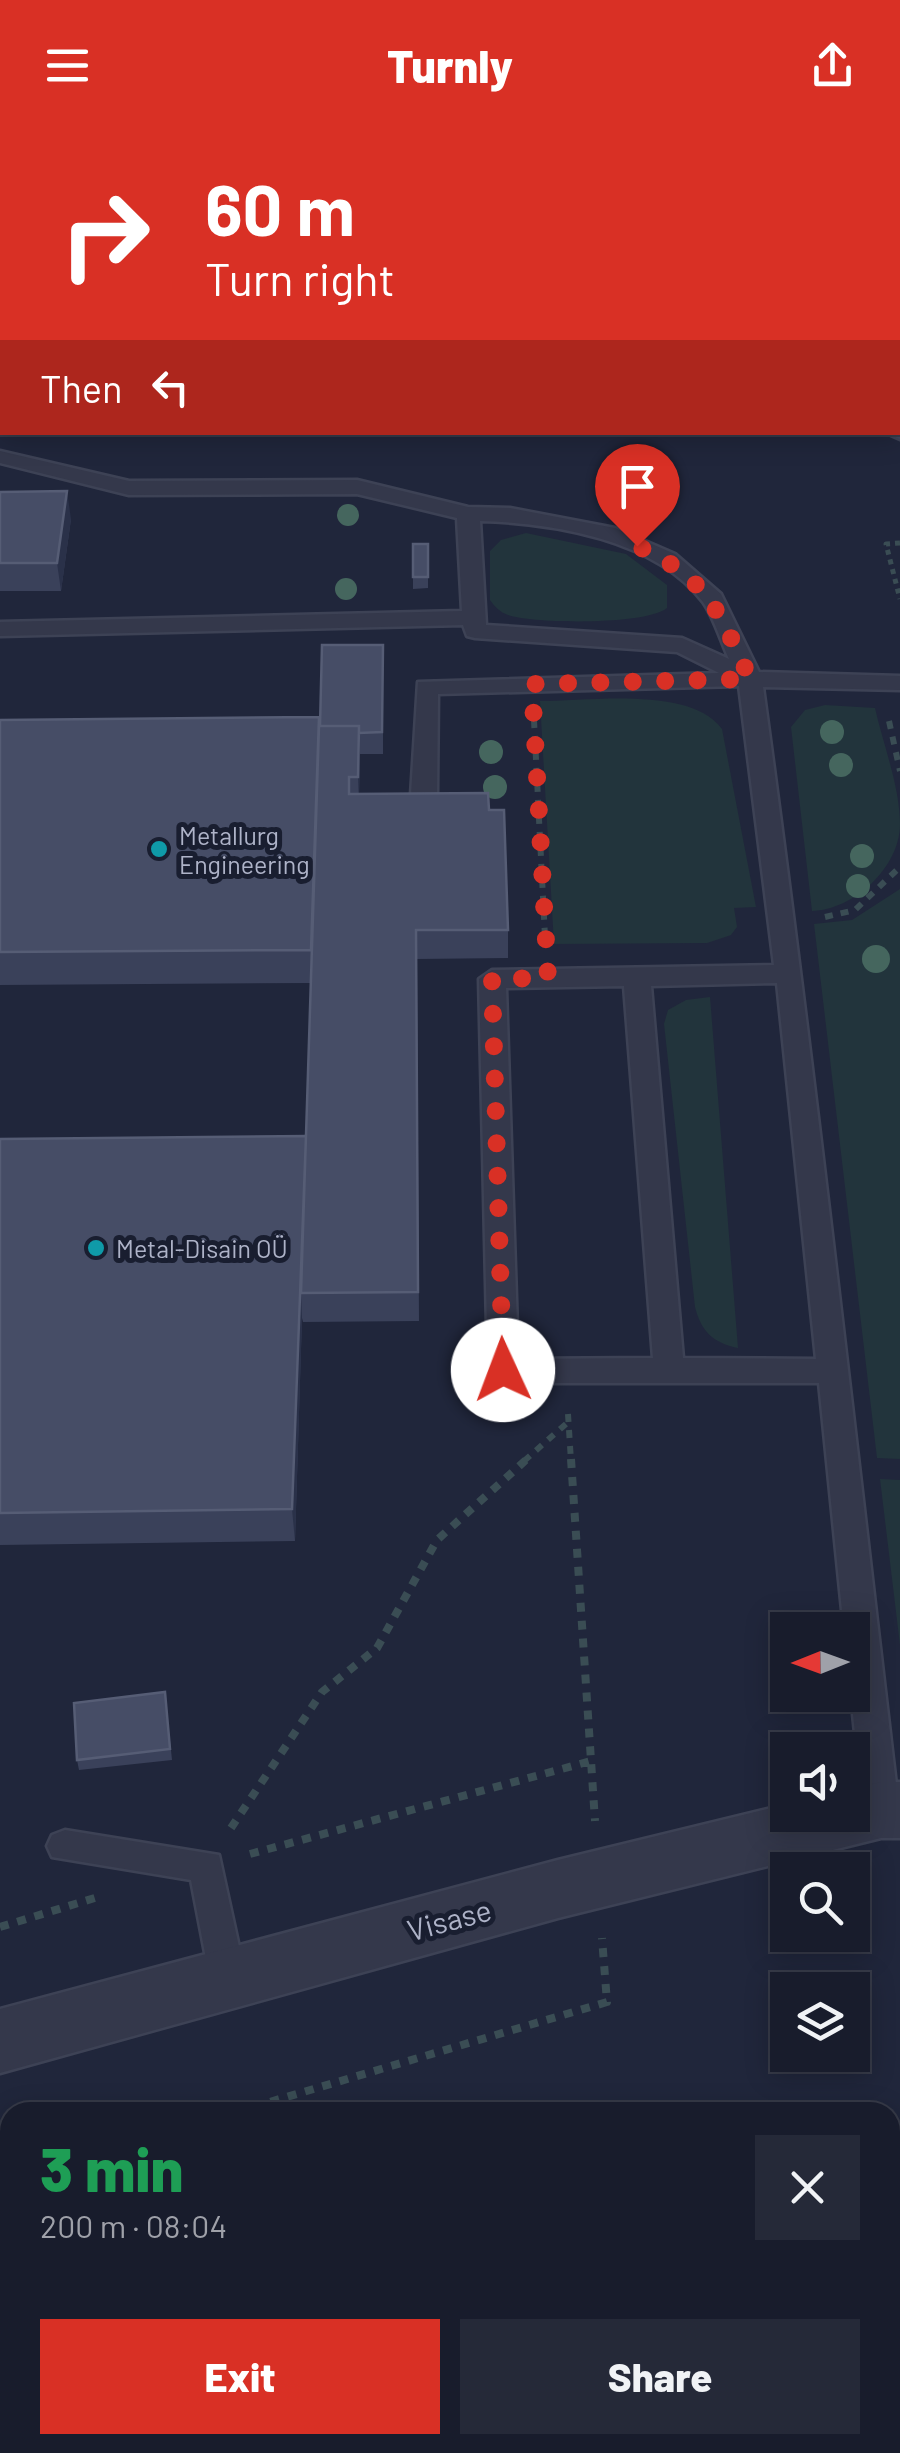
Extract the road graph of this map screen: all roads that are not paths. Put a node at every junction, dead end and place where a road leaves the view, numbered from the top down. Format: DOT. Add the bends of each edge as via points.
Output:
graph roads {
  1 [pos="0,457"];
  2 [pos="468,514"];
  3 [pos="474,618"];
  4 [pos="0,629"];
  5 [pos="750,679"];
  6 [pos="900,683"];
  7 [pos="424,794"];
  8 [pos="788,974"];
  9 [pos="637,977"];
  10 [pos="669,1370"];
  11 [pos="833,1371"];
  12 [pos="891,1810"];
  13 [pos="64,1846"];
  14 [pos="228,1978"];
  15 [pos="0,2041"];
  1 -- 2 [label="lane" via="130,488 356,487"];
  2 -- 3 [label="lane"];
  2 -- 5 [label="lane" via="607,533 667,560 713,599"];
  3 -- 4 [label="lane"];
  3 -- 5 [label="lane" via="475,630 682,646"];
  5 -- 6 [label="lane"];
  5 -- 7 [label="lane" via="426,687"];
  5 -- 8 [label="lane"];
  8 -- 9 [label="lane"];
  8 -- 11 [label="lane"];
  9 -- 10 [label="lane"];
  9 -- 10 [label="lane" via="492,979 503,1370"];
  10 -- 11 [label="lane"];
  11 -- 12 [label="lane"];
  12 -- 14 [label="street, Visase" via="558,1889"];
  13 -- 14 [label="lane" via="206,1866"];
  14 -- 15 [label="street, Visase"];
}
